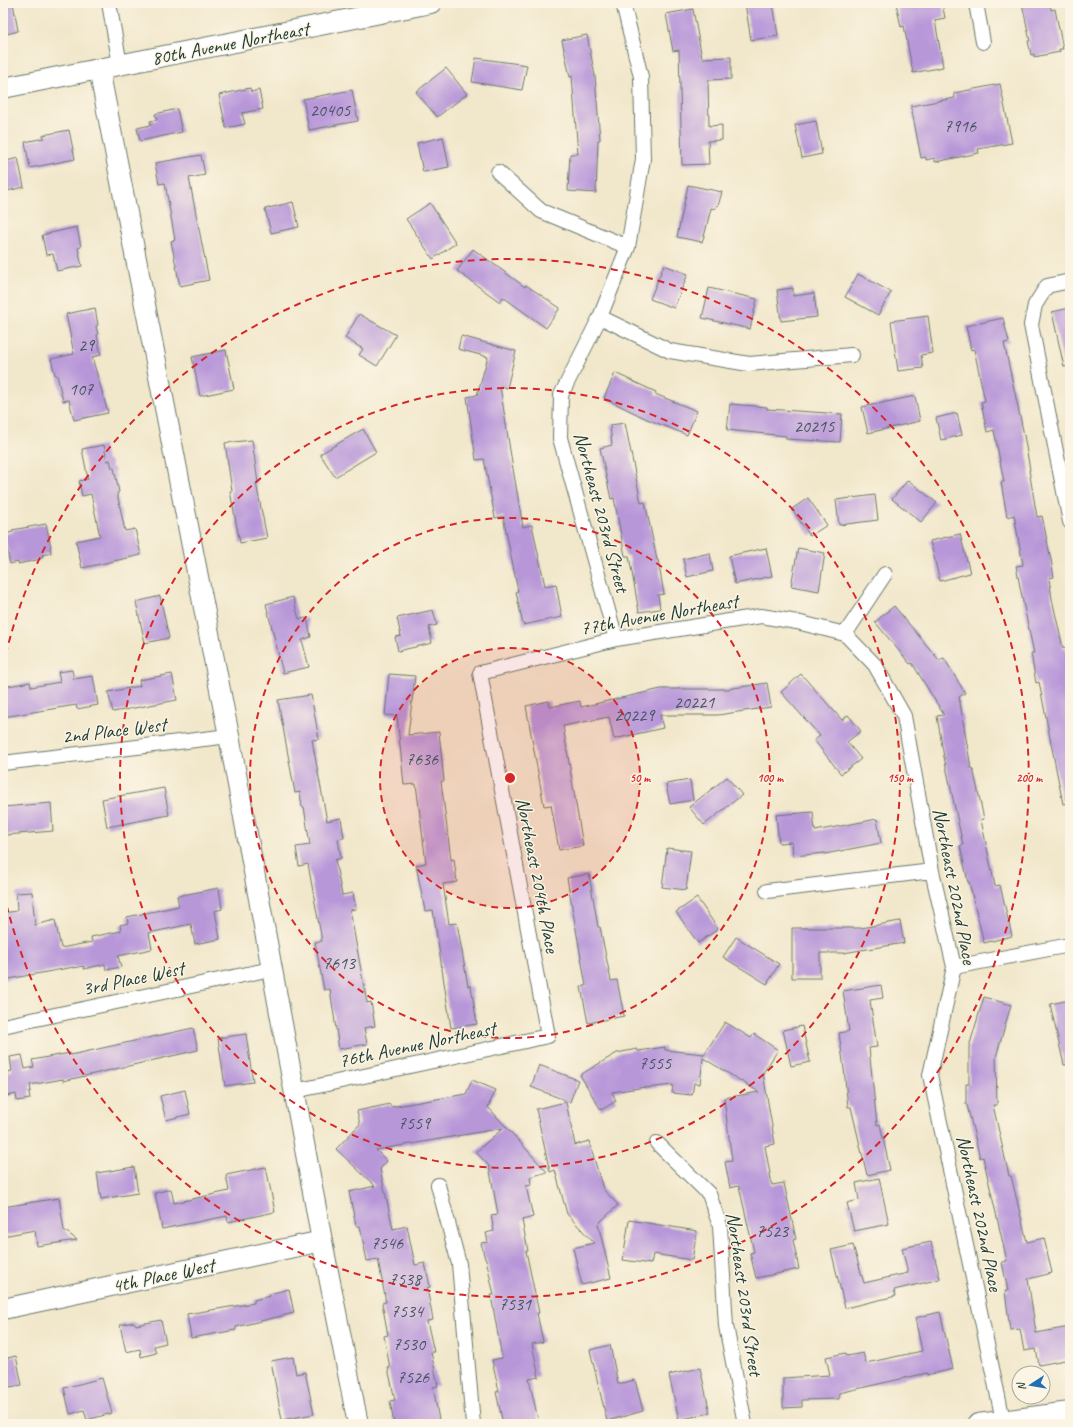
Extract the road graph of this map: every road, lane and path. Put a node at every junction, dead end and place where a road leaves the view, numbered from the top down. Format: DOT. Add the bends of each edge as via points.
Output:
graph roads {
  1 [pos="109,3"];
  2 [pos="431,3"];
  3 [pos="623,3"];
  4 [pos="976,3"];
  5 [pos="983,42"];
  6 [pos="120,65"];
  7 [pos="99,69"];
  8 [pos="3,88"];
  9 [pos="498,172"];
  10 [pos="628,247"];
  11 [pos="1070,281"];
  12 [pos="600,317"];
  13 [pos="852,355"];
  14 [pos="1070,522"];
  15 [pos="885,574"];
  16 [pos="845,634"];
  17 [pos="616,639"];
  18 [pos="480,673"];
  19 [pos="229,736"];
  20 [pos="3,763"];
  21 [pos="932,871"];
  22 [pos="767,890"];
  23 [pos="1070,945"];
  24 [pos="954,967"];
  25 [pos="271,969"];
  26 [pos="3,1026"];
  27 [pos="548,1036"];
  28 [pos="295,1091"];
  29 [pos="657,1143"];
  30 [pos="438,1185"];
  31 [pos="322,1241"];
  32 [pos="3,1309"];
  33 [pos="1068,1416"];
  34 [pos="1003,1420"];
  35 [pos="358,1424"];
  36 [pos="473,1424"];
  37 [pos="745,1424"];
  38 [pos="978,1424"];
  1 -- 6 [label="street"];
  2 -- 6 [label="street, 80th Avenue Northeast"];
  3 -- 10 [label="street, Northeast 203rd Street" via="640,77 642,159"];
  4 -- 5 [label="street"];
  6 -- 7 [label="street, 80th Avenue Northeast"];
  7 -- 8 [label="street, 80th Avenue Northeast"];
  7 -- 19 [label="street"];
  9 -- 10 [label="street" via="541,211"];
  10 -- 12 [label="street, Northeast 203rd Street"];
  11 -- 14 [label="street" via="1048,286 1035,305 1031,326"];
  12 -- 13 [label="street" via="670,351 749,364"];
  12 -- 17 [label="street, Northeast 203rd Street" via="561,395 560,438"];
  15 -- 16 [label="street"];
  16 -- 17 [label="street, 77th Avenue Northeast" via="761,616"];
  16 -- 21 [label="street, Northeast 202nd Place" via="875,665 904,716"];
  17 -- 18 [label="street, 77th Avenue Northeast"];
  18 -- 27 [label="street, Northeast 204th Place"];
  19 -- 20 [label="street, 2nd Place West"];
  19 -- 25 [label="street"];
  21 -- 22 [label="street"];
  21 -- 24 [label="street, Northeast 202nd Place"];
  23 -- 24 [label="street"];
  24 -- 34 [label="street, Northeast 202nd Place" via="930,1075"];
  25 -- 26 [label="street, 3rd Place West"];
  25 -- 28 [label="street"];
  27 -- 28 [label="street, 76th Avenue Northeast"];
  28 -- 31 [label="street"];
  29 -- 37 [label="street, Northeast 203rd Street" via="709,1194 720,1226 726,1326"];
  30 -- 36 [label="street" via="459,1264"];
  31 -- 32 [label="street, 4th Place West"];
  31 -- 35 [label="street"];
  33 -- 34 [label="street"];
  34 -- 38 [label="street"];
}
